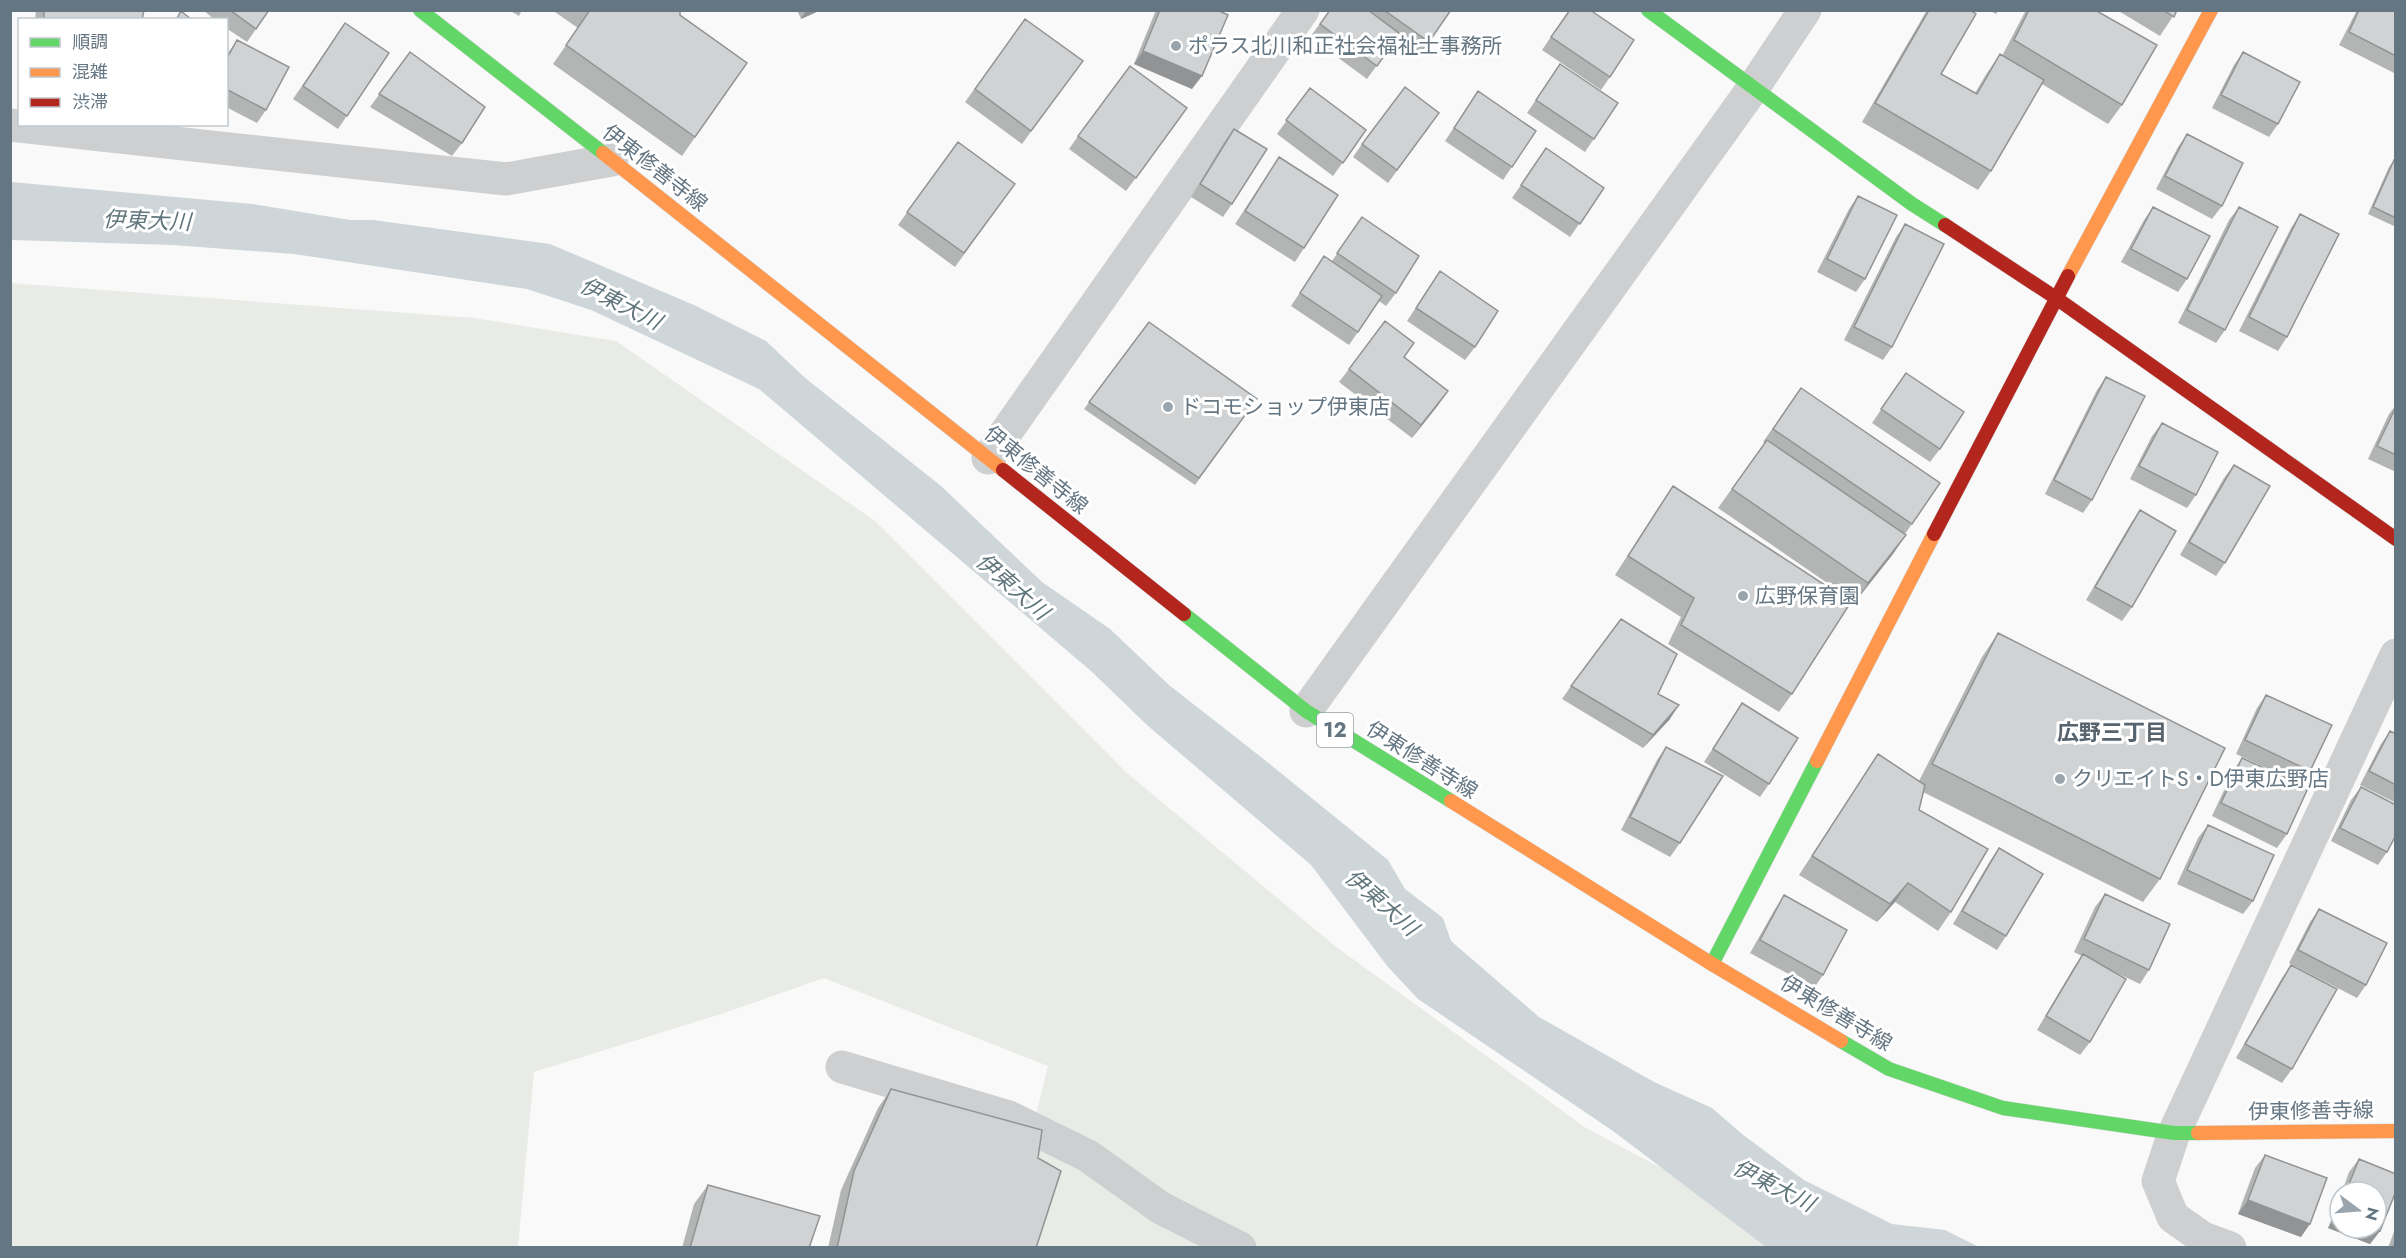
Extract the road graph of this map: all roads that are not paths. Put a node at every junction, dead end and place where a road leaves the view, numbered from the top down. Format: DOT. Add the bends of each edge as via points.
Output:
graph roads {
  1 [pos="420,10"];
  2 [pos="1303,10"];
  3 [pos="1648,10"];
  4 [pos="1805,10"];
  5 [pos="2211,10"];
  6 [pos="1753,88"];
  7 [pos="19,126"];
  8 [pos="612,160"];
  9 [pos="2056,298"];
  10 [pos="988,458"];
  11 [pos="2396,539"];
  12 [pos="2396,655"];
  13 [pos="1306,711"];
  14 [pos="1712,964"];
  15 [pos="842,1067"];
  16 [pos="2396,1131"];
  17 [pos="2174,1133"];
  18 [pos="1240,1248"];
  19 [pos="2230,1248"];
  1 -- 8 [label="main road, 伊東修善寺線 / 12"];
  2 -- 10 [label="street"];
  3 -- 6 [label="main road"];
  4 -- 6 [label="street"];
  5 -- 9 [label="main road"];
  6 -- 9 [label="main road" via="1912,204"];
  6 -- 13 [label="street"];
  7 -- 8 [label="street" via="506,179"];
  8 -- 10 [label="main road, 伊東修善寺線 / 12"];
  9 -- 11 [label="main road"];
  9 -- 14 [label="main road"];
  10 -- 13 [label="main road, 伊東修善寺線 / 12"];
  12 -- 17 [label="street"];
  13 -- 14 [label="main road, 伊東修善寺線 / 12"];
  14 -- 17 [label="main road, 伊東修善寺線 / 12" via="1888,1069 2003,1108"];
  15 -- 18 [label="street" via="1009,1117 1088,1156 1161,1208"];
  16 -- 17 [label="main road, 伊東修善寺線 / 12"];
  17 -- 19 [label="street" via="2158,1181 2173,1217 2203,1238"];
}
